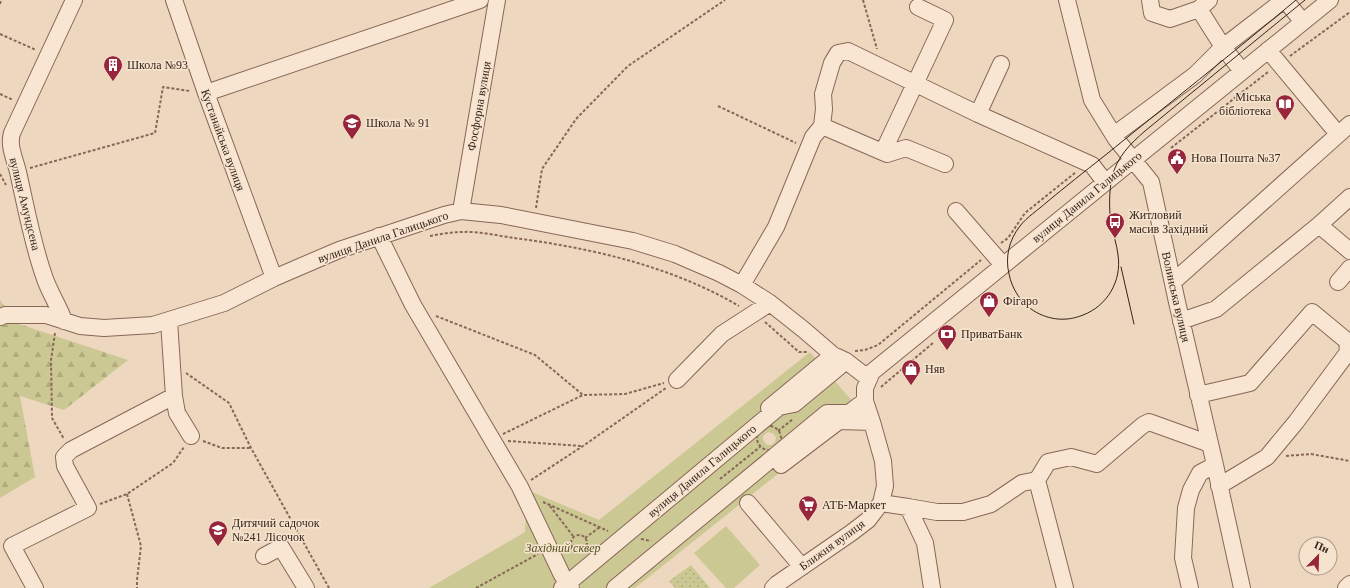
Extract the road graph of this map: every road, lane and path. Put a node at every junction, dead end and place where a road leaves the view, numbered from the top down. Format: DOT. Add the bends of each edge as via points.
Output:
graph roads {
  1 [pos="1,0"];
  2 [pos="74,0"];
  3 [pos="174,0"];
  4 [pos="480,0"];
  5 [pos="497,0"];
  6 [pos="725,0"];
  7 [pos="863,0"];
  8 [pos="1068,0"];
  9 [pos="1150,0"];
  10 [pos="1285,0"];
  11 [pos="1330,0"];
  12 [pos="0,4"];
  13 [pos="1204,4"];
  14 [pos="918,7"];
  15 [pos="1350,12"];
  16 [pos="1303,22"];
  17 [pos="0,34"];
  18 [pos="1224,47"];
  19 [pos="1268,50"];
  20 [pos="48,55"];
  21 [pos="1280,63"];
  22 [pos="1001,64"];
  23 [pos="882,68"];
  24 [pos="1242,71"];
  25 [pos="915,84"];
  26 [pos="206,93"];
  27 [pos="718,106"];
  28 [pos="978,114"];
  29 [pos="822,126"];
  30 [pos="1344,129"];
  31 [pos="1114,134"];
  32 [pos="808,149"];
  33 [pos="1168,151"];
  34 [pos="883,152"];
  35 [pos="1133,159"];
  36 [pos="1087,163"];
  37 [pos="945,164"];
  38 [pos="18,172"];
  39 [pos="1105,182"];
  40 [pos="1350,197"];
  41 [pos="461,211"];
  42 [pos="956,211"];
  43 [pos="533,221"];
  44 [pos="1319,226"];
  45 [pos="379,236"];
  46 [pos="423,236"];
  47 [pos="1350,251"];
  48 [pos="991,252"];
  49 [pos="1002,265"];
  50 [pos="1350,268"];
  51 [pos="274,278"];
  52 [pos="1173,282"];
  53 [pos="1338,282"];
  54 [pos="742,284"];
  55 [pos="770,303"];
  56 [pos="413,306"];
  57 [pos="752,314"];
  58 [pos="0,317"];
  59 [pos="61,320"];
  60 [pos="169,321"];
  61 [pos="1181,321"];
  62 [pos="839,354"];
  63 [pos="173,363"];
  64 [pos="868,378"];
  65 [pos="677,380"];
  66 [pos="583,395"];
  67 [pos="1198,395"];
  68 [pos="174,396"];
  69 [pos="865,401"];
  70 [pos="872,422"];
  71 [pos="748,432"];
  72 [pos="191,436"];
  73 [pos="491,440"];
  74 [pos="1210,444"];
  75 [pos="583,446"];
  76 [pos="760,447"];
  77 [pos="251,448"];
  78 [pos="71,450"];
  79 [pos="721,455"];
  80 [pos="746,457"];
  81 [pos="1267,457"];
  82 [pos="771,460"];
  83 [pos="1350,461"];
  84 [pos="1216,466"];
  85 [pos="733,468"];
  86 [pos="695,477"];
  87 [pos="720,479"];
  88 [pos="1037,480"];
  89 [pos="751,482"];
  90 [pos="1219,486"];
  91 [pos="520,487"];
  92 [pos="126,494"];
  93 [pos="537,500"];
  94 [pos="718,503"];
  95 [pos="748,503"];
  96 [pos="881,503"];
  97 [pos="549,505"];
  98 [pos="908,507"];
  99 [pos="88,508"];
  100 [pos="646,518"];
  101 [pos="600,527"];
  102 [pos="573,536"];
  103 [pos="619,536"];
  104 [pos="585,538"];
  105 [pos="645,540"];
  106 [pos="669,543"];
  107 [pos="549,547"];
  108 [pos="264,556"];
  109 [pos="644,564"];
  110 [pos="802,567"];
  111 [pos="566,584"];
  112 [pos="1350,584"];
  113 [pos="35,588"];
  114 [pos="137,588"];
  115 [pos="306,588"];
  116 [pos="329,588"];
  117 [pos="476,588"];
  118 [pos="615,588"];
  119 [pos="773,588"];
  120 [pos="932,588"];
  121 [pos="1065,588"];
  122 [pos="1190,588"];
  123 [pos="1242,588"];
  124 [pos="1346,588"];
  1 -- 12 [label="path"];
  2 -- 20 [label="street, вулиця Амундсена"];
  3 -- 26 [label="street, Кустанайська вулиця"];
  4 -- 26 [label="street"];
  5 -- 41 [label="street, Фосфорна вулиця"];
  6 -- 43 [label="path" via="628,66 576,119 542,169"];
  7 -- 23 [label="path"];
  8 -- 31 [label="street, Волинська вулиця" via="1092,100"];
  9 -- 13 [label="street" via="1152,12 1170,19"];
  10 -- 16 [label="street"];
  10 -- 18 [label="street"];
  11 -- 16 [label="street, вулиця Данила Галицького"];
  13 -- 18 [label="street"];
  14 -- 25 [label="street" via="945,20"];
  15 -- 21 [label="path"];
  16 -- 19 [label="street, вулиця Данила Галицького"];
  17 -- 20 [label="path"];
  18 -- 24 [label="street"];
  18 -- 31 [label="street" via="1195,75"];
  19 -- 21 [label="street"];
  19 -- 24 [label="street, вулиця Данила Галицького"];
  20 -- 38 [label="street, вулиця Амундсена" via="12,133 10,146"];
  21 -- 30 [label="street"];
  21 -- 33 [label="path"];
  22 -- 28 [label="street"];
  23 -- 25 [label="street"];
  23 -- 29 [label="street" via="848,51 838,53 832,63 823,94"];
  24 -- 35 [label="street, вулиця Данила Галицького"];
  25 -- 28 [label="street"];
  25 -- 34 [label="street"];
  26 -- 38 [label="path" via="163,87 155,133"];
  26 -- 51 [label="street, Кустанайська вулиця"];
  27 -- 32 [label="path"];
  28 -- 36 [label="street"];
  29 -- 32 [label="street"];
  29 -- 34 [label="street"];
  30 -- 52 [label="street"];
  31 -- 35 [label="street, Волинська вулиця"];
  32 -- 54 [label="street" via="776,228"];
  34 -- 37 [label="street" via="887,154 906,148"];
  35 -- 39 [label="street, вулиця Данила Галицького"];
  35 -- 52 [label="street, Волинська вулиця" via="1151,182"];
  36 -- 39 [label="street" via="1092,165"];
  36 -- 48 [label="path" via="1025,213 1008,238"];
  38 -- 59 [label="street, вулиця Амундсена" via="44,277"];
  39 -- 49 [label="street, вулиця Данила Галицького"];
  40 -- 44 [label="street"];
  41 -- 43 [label="street, вулиця Данила Галицького"];
  41 -- 45 [label="street, вулиця Данила Галицького"];
  42 -- 48 [label="street"];
  43 -- 54 [label="street, вулиця Данила Галицького" via="652,246"];
  44 -- 47 [label="street"];
  44 -- 61 [label="street" via="1216,309"];
  45 -- 51 [label="street, вулиця Данила Галицького"];
  45 -- 56 [label="street"];
  46 -- 57 [label="path" via="464,232 592,251 649,266 694,283"];
  48 -- 49 [label="street"];
  48 -- 62 [label="path" via="878,345"];
  49 -- 64 [label="street, вулиця Данила Галицького" via="872,372"];
  50 -- 53 [label="street"];
  51 -- 60 [label="street, вулиця Данила Галицького" via="224,303"];
  52 -- 61 [label="street, Волинська вулиця"];
  54 -- 55 [label="street, вулиця Данила Галицького"];
  55 -- 57 [label="street"];
  55 -- 62 [label="street, вулиця Данила Галицького"];
  56 -- 66 [label="path" via="535,354"];
  56 -- 73 [label="street"];
  57 -- 62 [label="path" via="764,321 799,352"];
  57 -- 65 [label="street" via="722,334"];
  58 -- 59 [label="street, вулиця Данила Галицького" via="46,314"];
  59 -- 60 [label="street, вулиця Данила Галицького" via="80,326 104,328 153,325"];
  59 -- 78 [label="path" via="51,360 52,418"];
  60 -- 63 [label="street"];
  61 -- 67 [label="street, Волинська вулиця"];
  62 -- 64 [label="street, вулиця Данила Галицького"];
  62 -- 71 [label="street, вулиця Данила Галицького" via="794,404 779,407"];
  62 -- 103 [label="street"];
  63 -- 68 [label="street"];
  63 -- 77 [label="path" via="229,403"];
  64 -- 69 [label="street, Ближня вулиця"];
  65 -- 66 [label="path" via="625,394"];
  65 -- 75 [label="path"];
  66 -- 73 [label="path"];
  67 -- 74 [label="street, Волинська вулиця"];
  67 -- 81 [label="street" via="1250,382 1312,312 1346,341 1348,352"];
  68 -- 72 [label="street" via="177,413"];
  68 -- 78 [label="street"];
  69 -- 70 [label="street, Ближня вулиця"];
  69 -- 82 [label="street" via="849,413 828,413"];
  70 -- 89 [label="street" via="839,421"];
  70 -- 96 [label="street, Ближня вулиця" via="883,461 886,486"];
  71 -- 79 [label="street, вулиця Данила Галицького"];
  71 -- 80 [label="path"];
  72 -- 77 [label="path" via="222,448"];
  72 -- 92 [label="path" via="173,463"];
  73 -- 75 [label="path"];
  73 -- 91 [label="street"];
  74 -- 84 [label="street, Волинська вулиця"];
  74 -- 88 [label="street" via="1149,422 1096,464 1071,457 1048,462"];
  75 -- 91 [label="path"];
  76 -- 80 [label="path"];
  77 -- 116 [label="path"];
  78 -- 99 [label="street" via="64,457 64,466"];
  79 -- 80 [label="path"];
  79 -- 85 [label="path"];
  79 -- 86 [label="street, вулиця Данила Галицького"];
  79 -- 87 [label="path"];
  80 -- 82 [label="path"];
  80 -- 85 [label="path"];
  80 -- 89 [label="path"];
  81 -- 83 [label="path" via="1311,454"];
  81 -- 90 [label="street"];
  82 -- 89 [label="street"];
  84 -- 90 [label="street, Волинська вулиця"];
  84 -- 122 [label="street" via="1200,473 1191,490 1186,508 1183,558"];
  85 -- 87 [label="path"];
  85 -- 89 [label="path"];
  86 -- 87 [label="path"];
  86 -- 100 [label="street, вулиця Данила Галицького"];
  87 -- 89 [label="path"];
  87 -- 94 [label="path"];
  88 -- 98 [label="street" via="1022,483 991,504 963,512 937,512"];
  88 -- 121 [label="street"];
  89 -- 94 [label="street"];
  90 -- 123 [label="street, Волинська вулиця"];
  91 -- 107 [label="street"];
  92 -- 99 [label="path"];
  92 -- 114 [label="path" via="141,546"];
  93 -- 97 [label="path"];
  94 -- 106 [label="street"];
  95 -- 110 [label="street"];
  96 -- 98 [label="street"];
  96 -- 110 [label="street, Ближня вулиця" via="868,520"];
  97 -- 101 [label="path"];
  97 -- 102 [label="path"];
  98 -- 120 [label="street" via="925,543"];
  99 -- 113 [label="street" via="12,546"];
  100 -- 103 [label="street, вулиця Данила Галицького"];
  100 -- 105 [label="path"];
  101 -- 103 [label="path"];
  101 -- 104 [label="path"];
  102 -- 104 [label="path" via="581,535"];
  102 -- 104 [label="path" via="571,544 578,550 586,545"];
  103 -- 105 [label="path"];
  103 -- 111 [label="street, вулиця Данила Галицького"];
  105 -- 106 [label="path"];
  105 -- 109 [label="path"];
  106 -- 109 [label="street"];
  107 -- 111 [label="street"];
  107 -- 117 [label="path"];
  108 -- 115 [label="street" via="281,547"];
  109 -- 118 [label="street"];
  110 -- 119 [label="street, Ближня вулиця"];
  112 -- 124 [label="street"];
}
